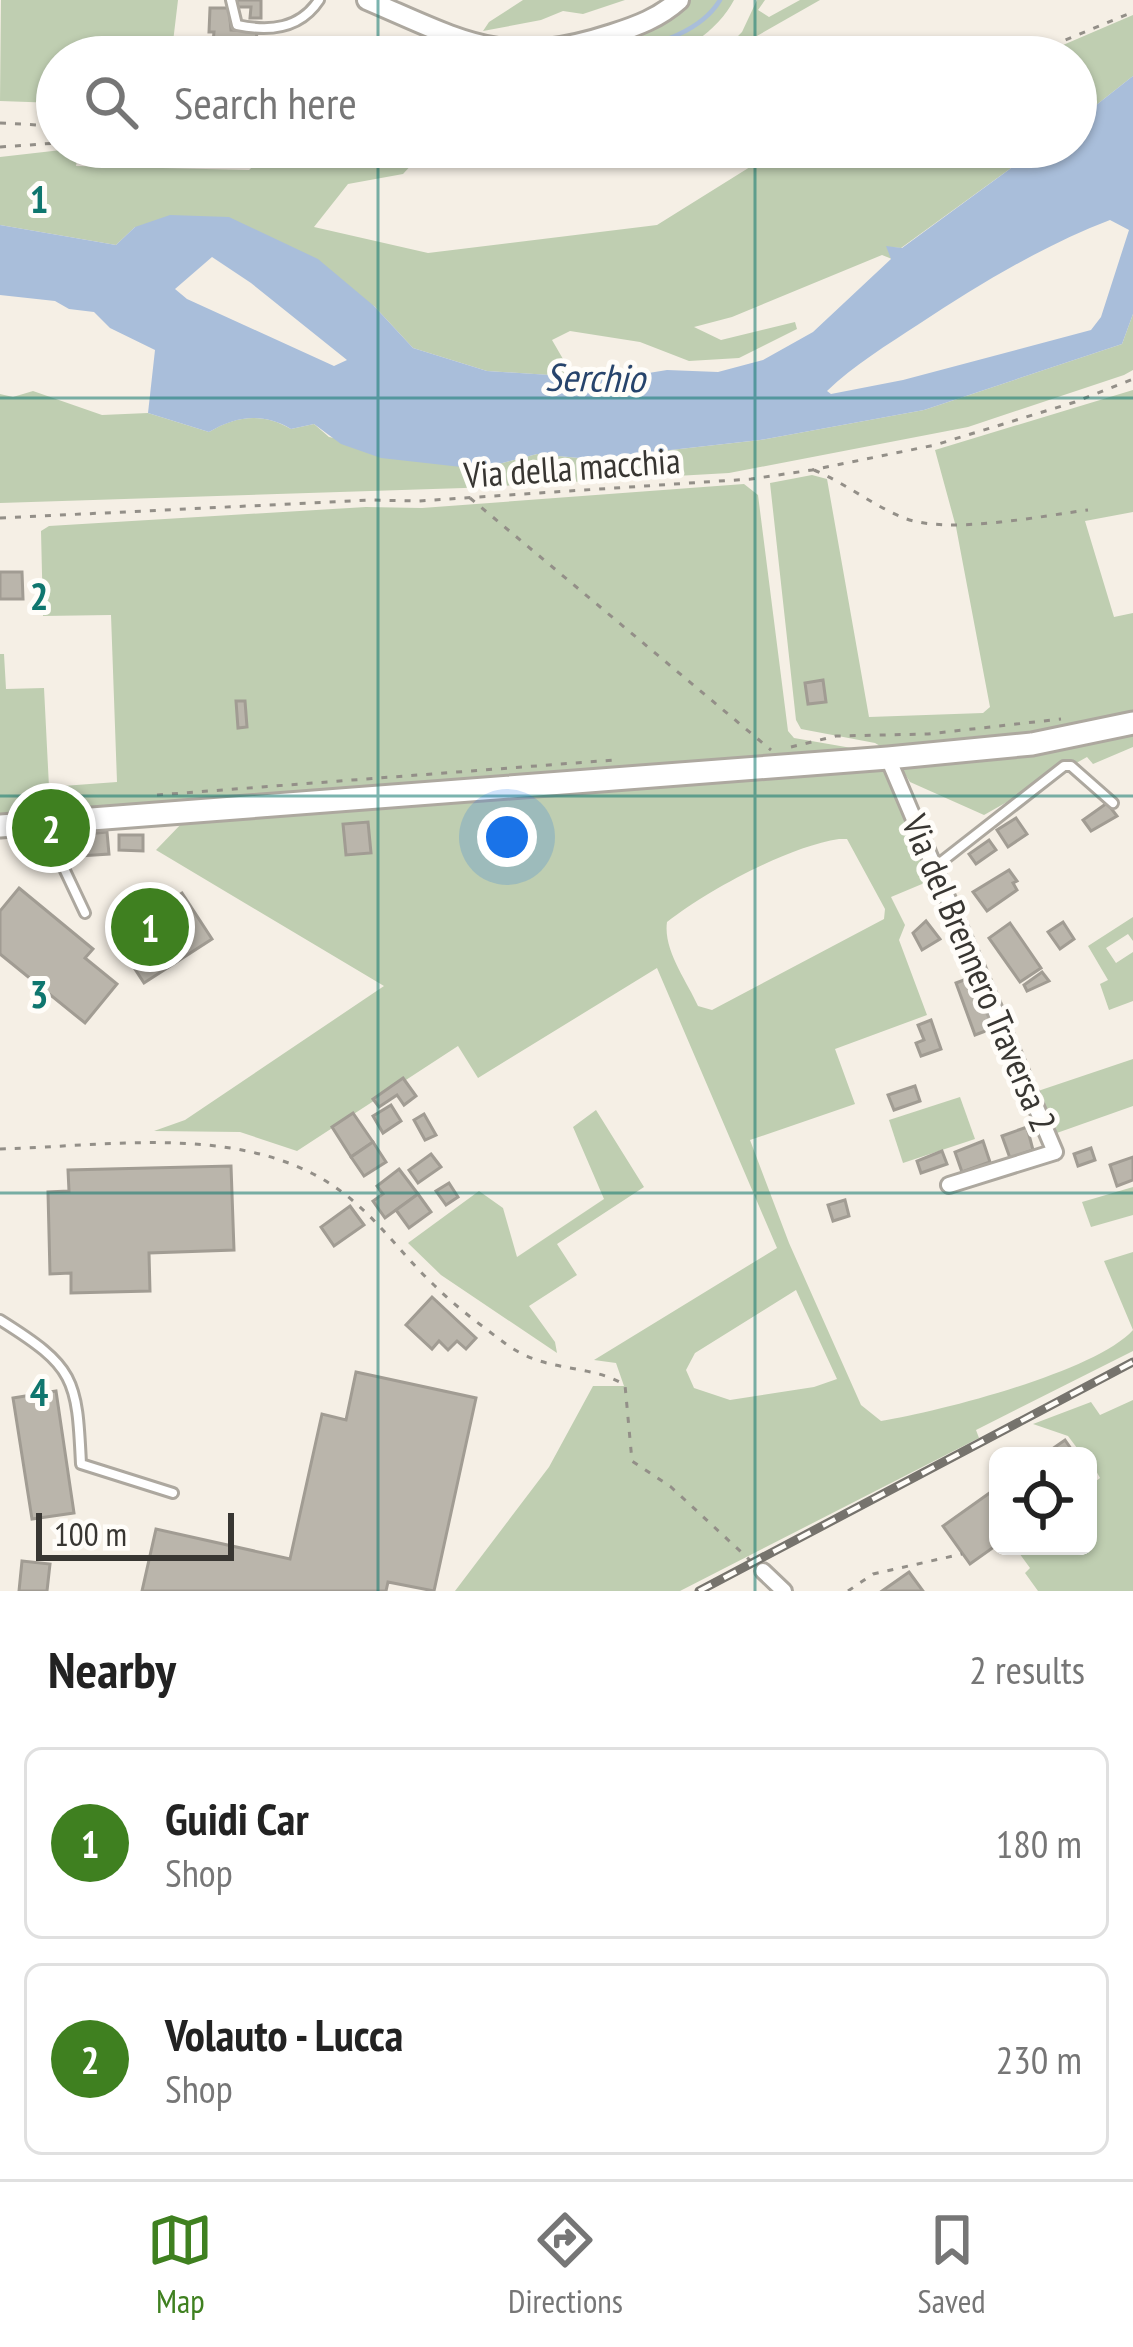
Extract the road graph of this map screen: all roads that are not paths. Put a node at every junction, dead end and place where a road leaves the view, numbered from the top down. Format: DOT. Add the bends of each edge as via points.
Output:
graph roads {
  1 [pos="231,0"];
  2 [pos="319,0"];
  3 [pos="367,0"];
  4 [pos="679,0"];
  5 [pos="453,36"];
  6 [pos="603,36"];
  7 [pos="1133,723"];
  8 [pos="888,758"];
  9 [pos="1113,802"];
  10 [pos="43,823"];
  11 [pos="0,826"];
  12 [pos="934,867"];
  13 [pos="85,913"];
  14 [pos="949,1185"];
  15 [pos="0,1320"];
  16 [pos="173,1493"];
  17 [pos="764,1571"];
  18 [pos="784,1591"];
  1 -- 2 [label="lane" via="237,25 291,27"];
  3 -- 5 [label="main road"];
  4 -- 6 [label="main road"];
  7 -- 8 [label="main road" via="1032,744"];
  8 -- 10 [label="main road"];
  8 -- 12 [label="street, Via del Brennero Traversa 2"];
  9 -- 12 [label="lane" via="1064,766"];
  10 -- 11 [label="main road"];
  10 -- 13 [label="lane"];
  12 -- 14 [label="street, Via del Brennero Traversa 2" via="1055,1152"];
  15 -- 16 [label="lane" via="70,1377 82,1463"];
  17 -- 18 [label="street"];
}
